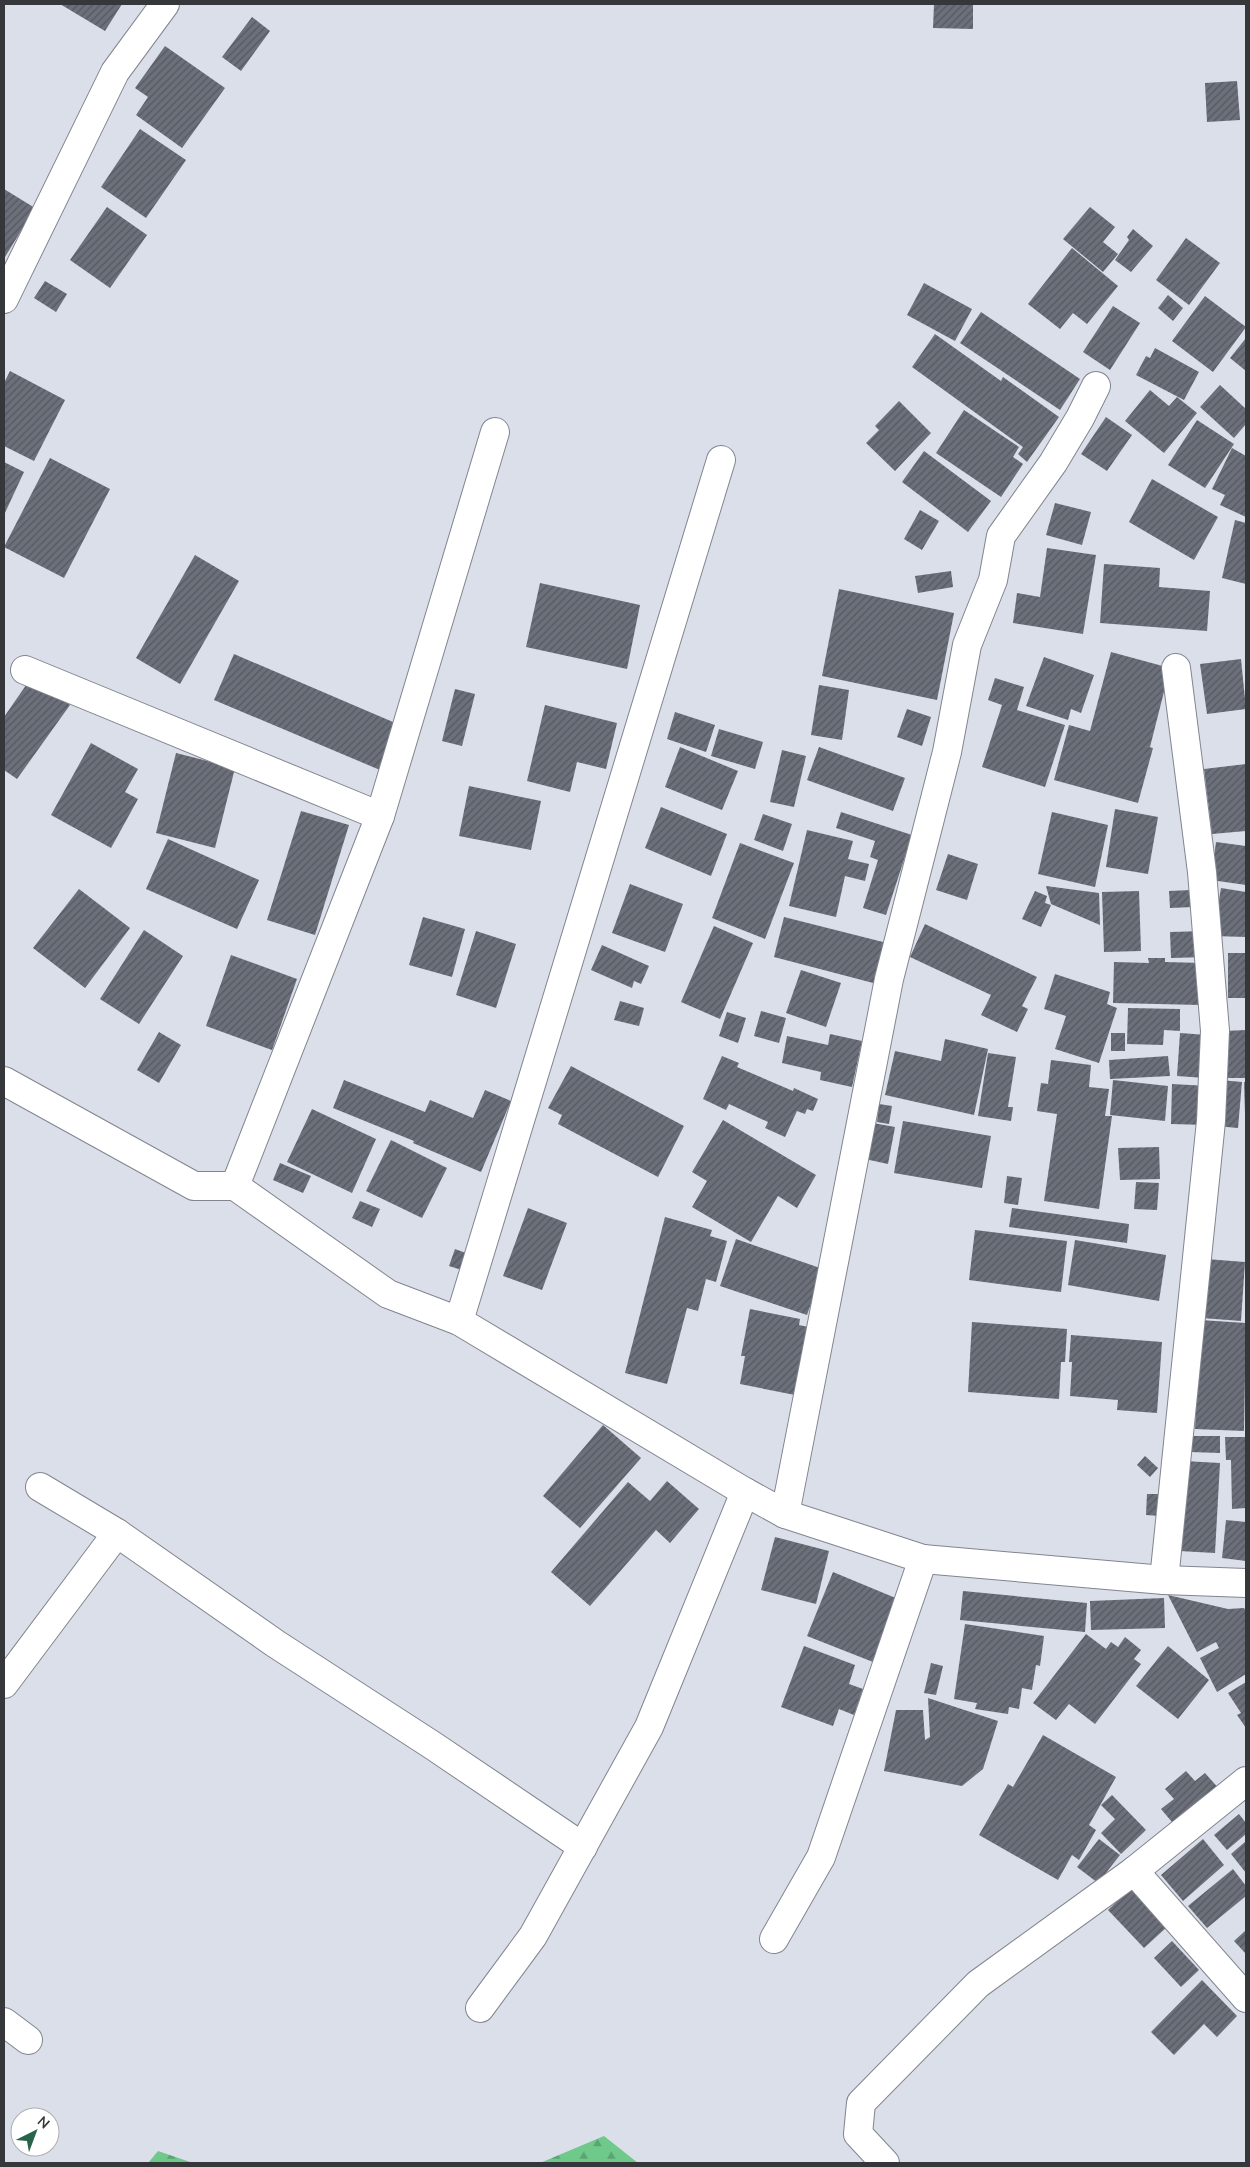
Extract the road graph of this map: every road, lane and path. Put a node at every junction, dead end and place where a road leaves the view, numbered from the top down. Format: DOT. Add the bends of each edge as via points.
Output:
graph roads {
  1 [pos="165,4"];
  2 [pos="4,300"];
  3 [pos="1096,386"];
  4 [pos="495,432"];
  5 [pos="721,460"];
  6 [pos="1176,668"];
  7 [pos="25,670"];
  8 [pos="380,816"];
  9 [pos="4,1081"];
  10 [pos="235,1186"];
  11 [pos="459,1321"];
  12 [pos="40,1487"];
  13 [pos="745,1492"];
  14 [pos="785,1514"];
  15 [pos="117,1534"];
  16 [pos="922,1559"];
  17 [pos="1164,1580"];
  18 [pos="1246,1582"];
  19 [pos="4,1684"];
  20 [pos="1246,1781"];
  21 [pos="583,1847"];
  22 [pos="1134,1871"];
  23 [pos="774,1939"];
  24 [pos="1246,1998"];
  25 [pos="480,2008"];
  26 [pos="4,2022"];
  27 [pos="28,2040"];
  28 [pos="886,2163"];
  1 -- 2 [label="street" via="115,72"];
  3 -- 14 [label="street" via="1053,463 1001,536 993,580 968,645 948,752 889,979"];
  4 -- 8 [label="street"];
  5 -- 11 [label="street"];
  6 -- 17 [label="street" via="1202,872 1215,1031 1211,1122"];
  7 -- 8 [label="street"];
  8 -- 10 [label="street"];
  9 -- 10 [label="street" via="194,1186"];
  10 -- 11 [label="street" via="388,1294"];
  11 -- 13 [label="street"];
  12 -- 15 [label="street"];
  13 -- 14 [label="street"];
  13 -- 21 [label="street" via="649,1726"];
  14 -- 16 [label="street"];
  15 -- 19 [label="street"];
  15 -- 21 [label="street" via="276,1644"];
  16 -- 17 [label="street"];
  16 -- 23 [label="street" via="821,1857"];
  17 -- 18 [label="street"];
  20 -- 22 [label="street"];
  21 -- 25 [label="street" via="533,1936"];
  22 -- 24 [label="street"];
  22 -- 28 [label="street" via="978,1984 861,2103 858,2134"];
  26 -- 27 [label="street"];
}
